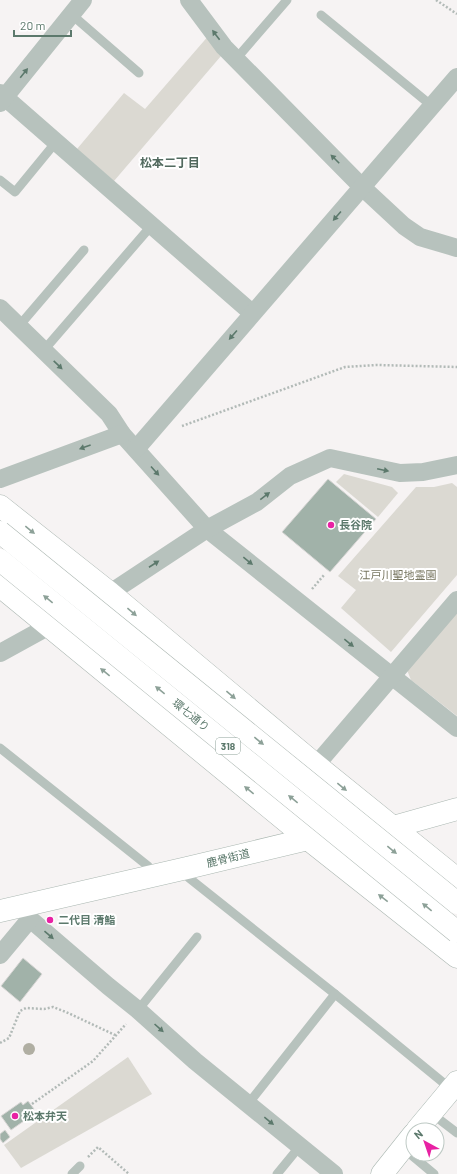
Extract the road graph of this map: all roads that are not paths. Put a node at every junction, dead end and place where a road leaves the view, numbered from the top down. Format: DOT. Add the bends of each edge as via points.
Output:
graph roads {
  1 [pos="83,0"];
  2 [pos="189,0"];
  3 [pos="287,0"];
  4 [pos="72,14"];
  5 [pos="321,15"];
  6 [pos="236,59"];
  7 [pos="139,73"];
  8 [pos="457,77"];
  9 [pos="2,98"];
  10 [pos="432,106"];
  11 [pos="56,142"];
  12 [pos="0,180"];
  13 [pos="362,187"];
  14 [pos="152,225"];
  15 [pos="457,248"];
  16 [pos="84,250"];
  17 [pos="0,308"];
  18 [pos="252,313"];
  19 [pos="19,326"];
  20 [pos="44,350"];
  21 [pos="122,434"];
  22 [pos="136,449"];
  23 [pos="457,465"];
  24 [pos="0,478"];
  25 [pos="0,506"];
  26 [pos="207,529"];
  27 [pos="0,532"];
  28 [pos="0,560"];
  29 [pos="0,586"];
  30 [pos="110,594"];
  31 [pos="457,600"];
  32 [pos="49,626"];
  33 [pos="0,653"];
  34 [pos="391,676"];
  35 [pos="457,728"];
  36 [pos="0,748"];
  37 [pos="316,765"];
  38 [pos="457,809"];
  39 [pos="393,828"];
  40 [pos="308,839"];
  41 [pos="187,868"];
  42 [pos="152,876"];
  43 [pos="457,879"];
  44 [pos="457,902"];
  45 [pos="0,911"];
  46 [pos="28,912"];
  47 [pos="457,932"];
  48 [pos="197,936"];
  49 [pos="0,955"];
  50 [pos="457,957"];
  51 [pos="336,994"];
  52 [pos="138,1010"];
  53 [pos="454,1086"];
  54 [pos="248,1104"];
  55 [pos="431,1113"];
  56 [pos="424,1122"];
  57 [pos="457,1133"];
  58 [pos="405,1145"];
  59 [pos="300,1146"];
  60 [pos="425,1162"];
  61 [pos="80,1166"];
  62 [pos="72,1174"];
  63 [pos="277,1174"];
  64 [pos="334,1174"];
  65 [pos="382,1174"];
  66 [pos="434,1174"];
  1 -- 4 [label="street"];
  6 -- 2 [label="street, one-way"];
  3 -- 6 [label="lane"];
  4 -- 7 [label="lane"];
  9 -- 4 [label="street, one-way"];
  5 -- 10 [label="lane"];
  13 -- 6 [label="street, one-way"];
  8 -- 10 [label="street"];
  9 -- 11 [label="street"];
  10 -- 13 [label="street"];
  11 -- 12 [label="lane" via="15,192"];
  11 -- 14 [label="street"];
  13 -- 15 [label="street" via="404,226 420,237"];
  13 -- 18 [label="street, one-way"];
  14 -- 18 [label="street"];
  14 -- 20 [label="lane"];
  16 -- 19 [label="lane"];
  17 -- 19 [label="street"];
  18 -- 22 [label="street, one-way"];
  19 -- 20 [label="street"];
  20 -- 21 [label="street, one-way" via="109,414"];
  21 -- 22 [label="street"];
  21 -- 24 [label="street, one-way"];
  22 -- 26 [label="street, one-way"];
  26 -- 23 [label="street, one-way" via="257,502 290,476 330,458 400,473 423,472"];
  25 -- 30 [label="main road, one-way"];
  30 -- 26 [label="street, one-way"];
  26 -- 34 [label="street, one-way"];
  27 -- 44 [label="main road, 環七通り / 318, one-way, bridge"];
  47 -- 28 [label="main road, 環七通り / 318, one-way, bridge"];
  29 -- 32 [label="main road"];
  30 -- 32 [label="street"];
  30 -- 37 [label="main road, one-way"];
  31 -- 34 [label="street"];
  32 -- 33 [label="street"];
  40 -- 32 [label="main road, one-way"];
  34 -- 35 [label="street"];
  34 -- 37 [label="street"];
  36 -- 42 [label="lane" via="148,866"];
  37 -- 39 [label="main road, one-way"];
  38 -- 39 [label="main road, 鹿骨街道"];
  39 -- 40 [label="main road, 鹿骨街道"];
  39 -- 43 [label="main road"];
  40 -- 41 [label="main road, 鹿骨街道"];
  50 -- 40 [label="main road, one-way"];
  41 -- 42 [label="main road, 鹿骨街道"];
  41 -- 51 [label="lane" via="189,878"];
  42 -- 46 [label="main road, 鹿骨街道"];
  45 -- 46 [label="main road, 鹿骨街道"];
  46 -- 49 [label="street"];
  46 -- 52 [label="street, one-way" via="108,986"];
  48 -- 52 [label="lane"];
  51 -- 53 [label="lane"];
  51 -- 54 [label="lane"];
  52 -- 54 [label="street, one-way"];
  53 -- 55 [label="main road"];
  54 -- 59 [label="street, one-way"];
  55 -- 56 [label="main road"];
  55 -- 57 [label="lane"];
  58 -- 65 [label="main road"];
  59 -- 63 [label="lane"];
  59 -- 64 [label="street"];
  60 -- 66 [label="lane"];
  61 -- 62 [label="lane"];
}
